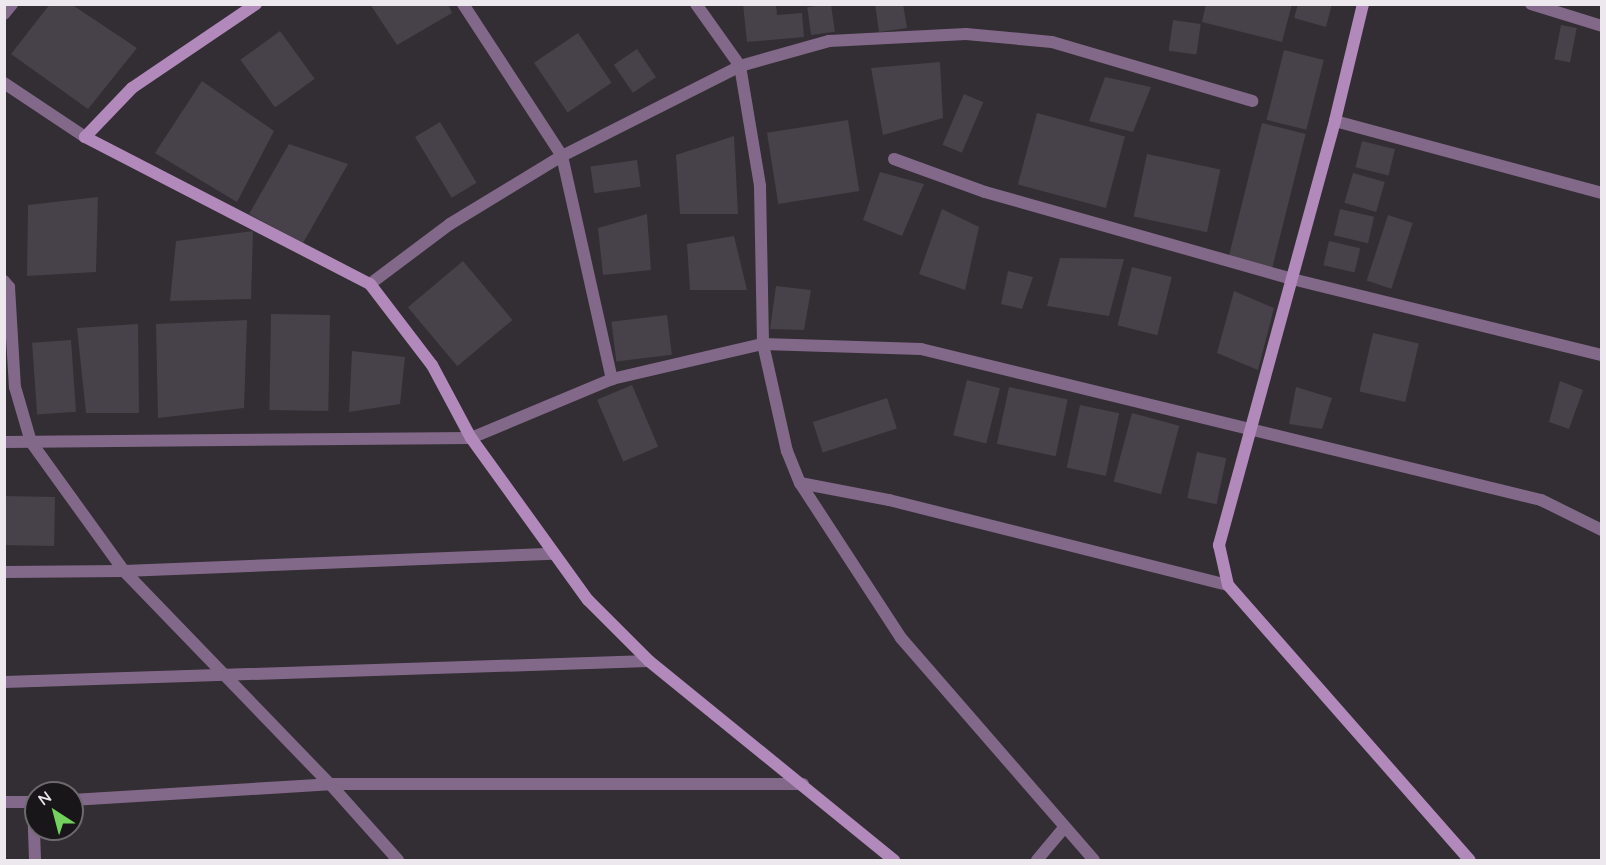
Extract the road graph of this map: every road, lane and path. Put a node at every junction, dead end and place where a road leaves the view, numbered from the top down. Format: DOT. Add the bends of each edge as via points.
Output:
graph roads {
  1 [pos="12,4"];
  2 [pos="256,4"];
  3 [pos="463,4"];
  4 [pos="696,4"];
  5 [pos="1362,4"];
  6 [pos="1531,4"];
  7 [pos="4,14"];
  8 [pos="1602,26"];
  9 [pos="740,66"];
  10 [pos="4,83"];
  11 [pos="1253,101"];
  12 [pos="1335,121"];
  13 [pos="85,137"];
  14 [pos="562,156"];
  15 [pos="894,159"];
  16 [pos="1602,193"];
  17 [pos="1292,279"];
  18 [pos="370,284"];
  19 [pos="6,285"];
  20 [pos="763,344"];
  21 [pos="1602,355"];
  22 [pos="612,380"];
  23 [pos="1250,427"];
  24 [pos="471,438"];
  25 [pos="4,442"];
  26 [pos="31,442"];
  27 [pos="800,483"];
  28 [pos="1602,530"];
  29 [pos="553,554"];
  30 [pos="123,571"];
  31 [pos="4,572"];
  32 [pos="1228,585"];
  33 [pos="649,661"];
  34 [pos="224,676"];
  35 [pos="4,682"];
  36 [pos="330,784"];
  37 [pos="803,784"];
  38 [pos="84,799"];
  39 [pos="4,802"];
  40 [pos="24,802"];
  41 [pos="1063,829"];
  42 [pos="34,841"];
  43 [pos="34,861"];
  44 [pos="398,861"];
  45 [pos="894,861"];
  46 [pos="1037,861"];
  47 [pos="1094,861"];
  48 [pos="1470,861"];
  1 -- 7 [label="street"];
  2 -- 13 [label="street" via="132,88"];
  3 -- 14 [label="street"];
  4 -- 9 [label="street"];
  5 -- 12 [label="street"];
  6 -- 8 [label="street"];
  9 -- 11 [label="street" via="829,41 966,34 1052,42"];
  9 -- 14 [label="street"];
  9 -- 20 [label="street" via="760,186"];
  10 -- 13 [label="street"];
  12 -- 16 [label="street"];
  12 -- 17 [label="street"];
  13 -- 18 [label="street"];
  14 -- 18 [label="street" via="450,224"];
  14 -- 22 [label="street"];
  15 -- 17 [label="street" via="985,192"];
  17 -- 21 [label="street"];
  17 -- 23 [label="street"];
  18 -- 24 [label="street" via="432,365"];
  19 -- 26 [label="street" via="15,387"];
  20 -- 22 [label="street"];
  20 -- 23 [label="street" via="921,349"];
  20 -- 27 [label="street" via="787,451"];
  22 -- 24 [label="street"];
  23 -- 28 [label="street" via="1541,500"];
  23 -- 32 [label="street" via="1219,545"];
  24 -- 26 [label="street"];
  24 -- 29 [label="street"];
  25 -- 26 [label="street"];
  26 -- 30 [label="street"];
  27 -- 32 [label="street" via="889,500"];
  27 -- 41 [label="street" via="901,638"];
  29 -- 30 [label="street"];
  29 -- 33 [label="street" via="588,600"];
  30 -- 31 [label="street"];
  30 -- 34 [label="street"];
  32 -- 48 [label="street"];
  33 -- 34 [label="street"];
  33 -- 37 [label="street"];
  34 -- 35 [label="street"];
  34 -- 36 [label="street"];
  36 -- 37 [label="street"];
  36 -- 38 [label="street"];
  36 -- 44 [label="street"];
  37 -- 45 [label="street"];
  39 -- 40 [label="street"];
  41 -- 46 [label="street"];
  41 -- 47 [label="street"];
  42 -- 43 [label="street"];
}
